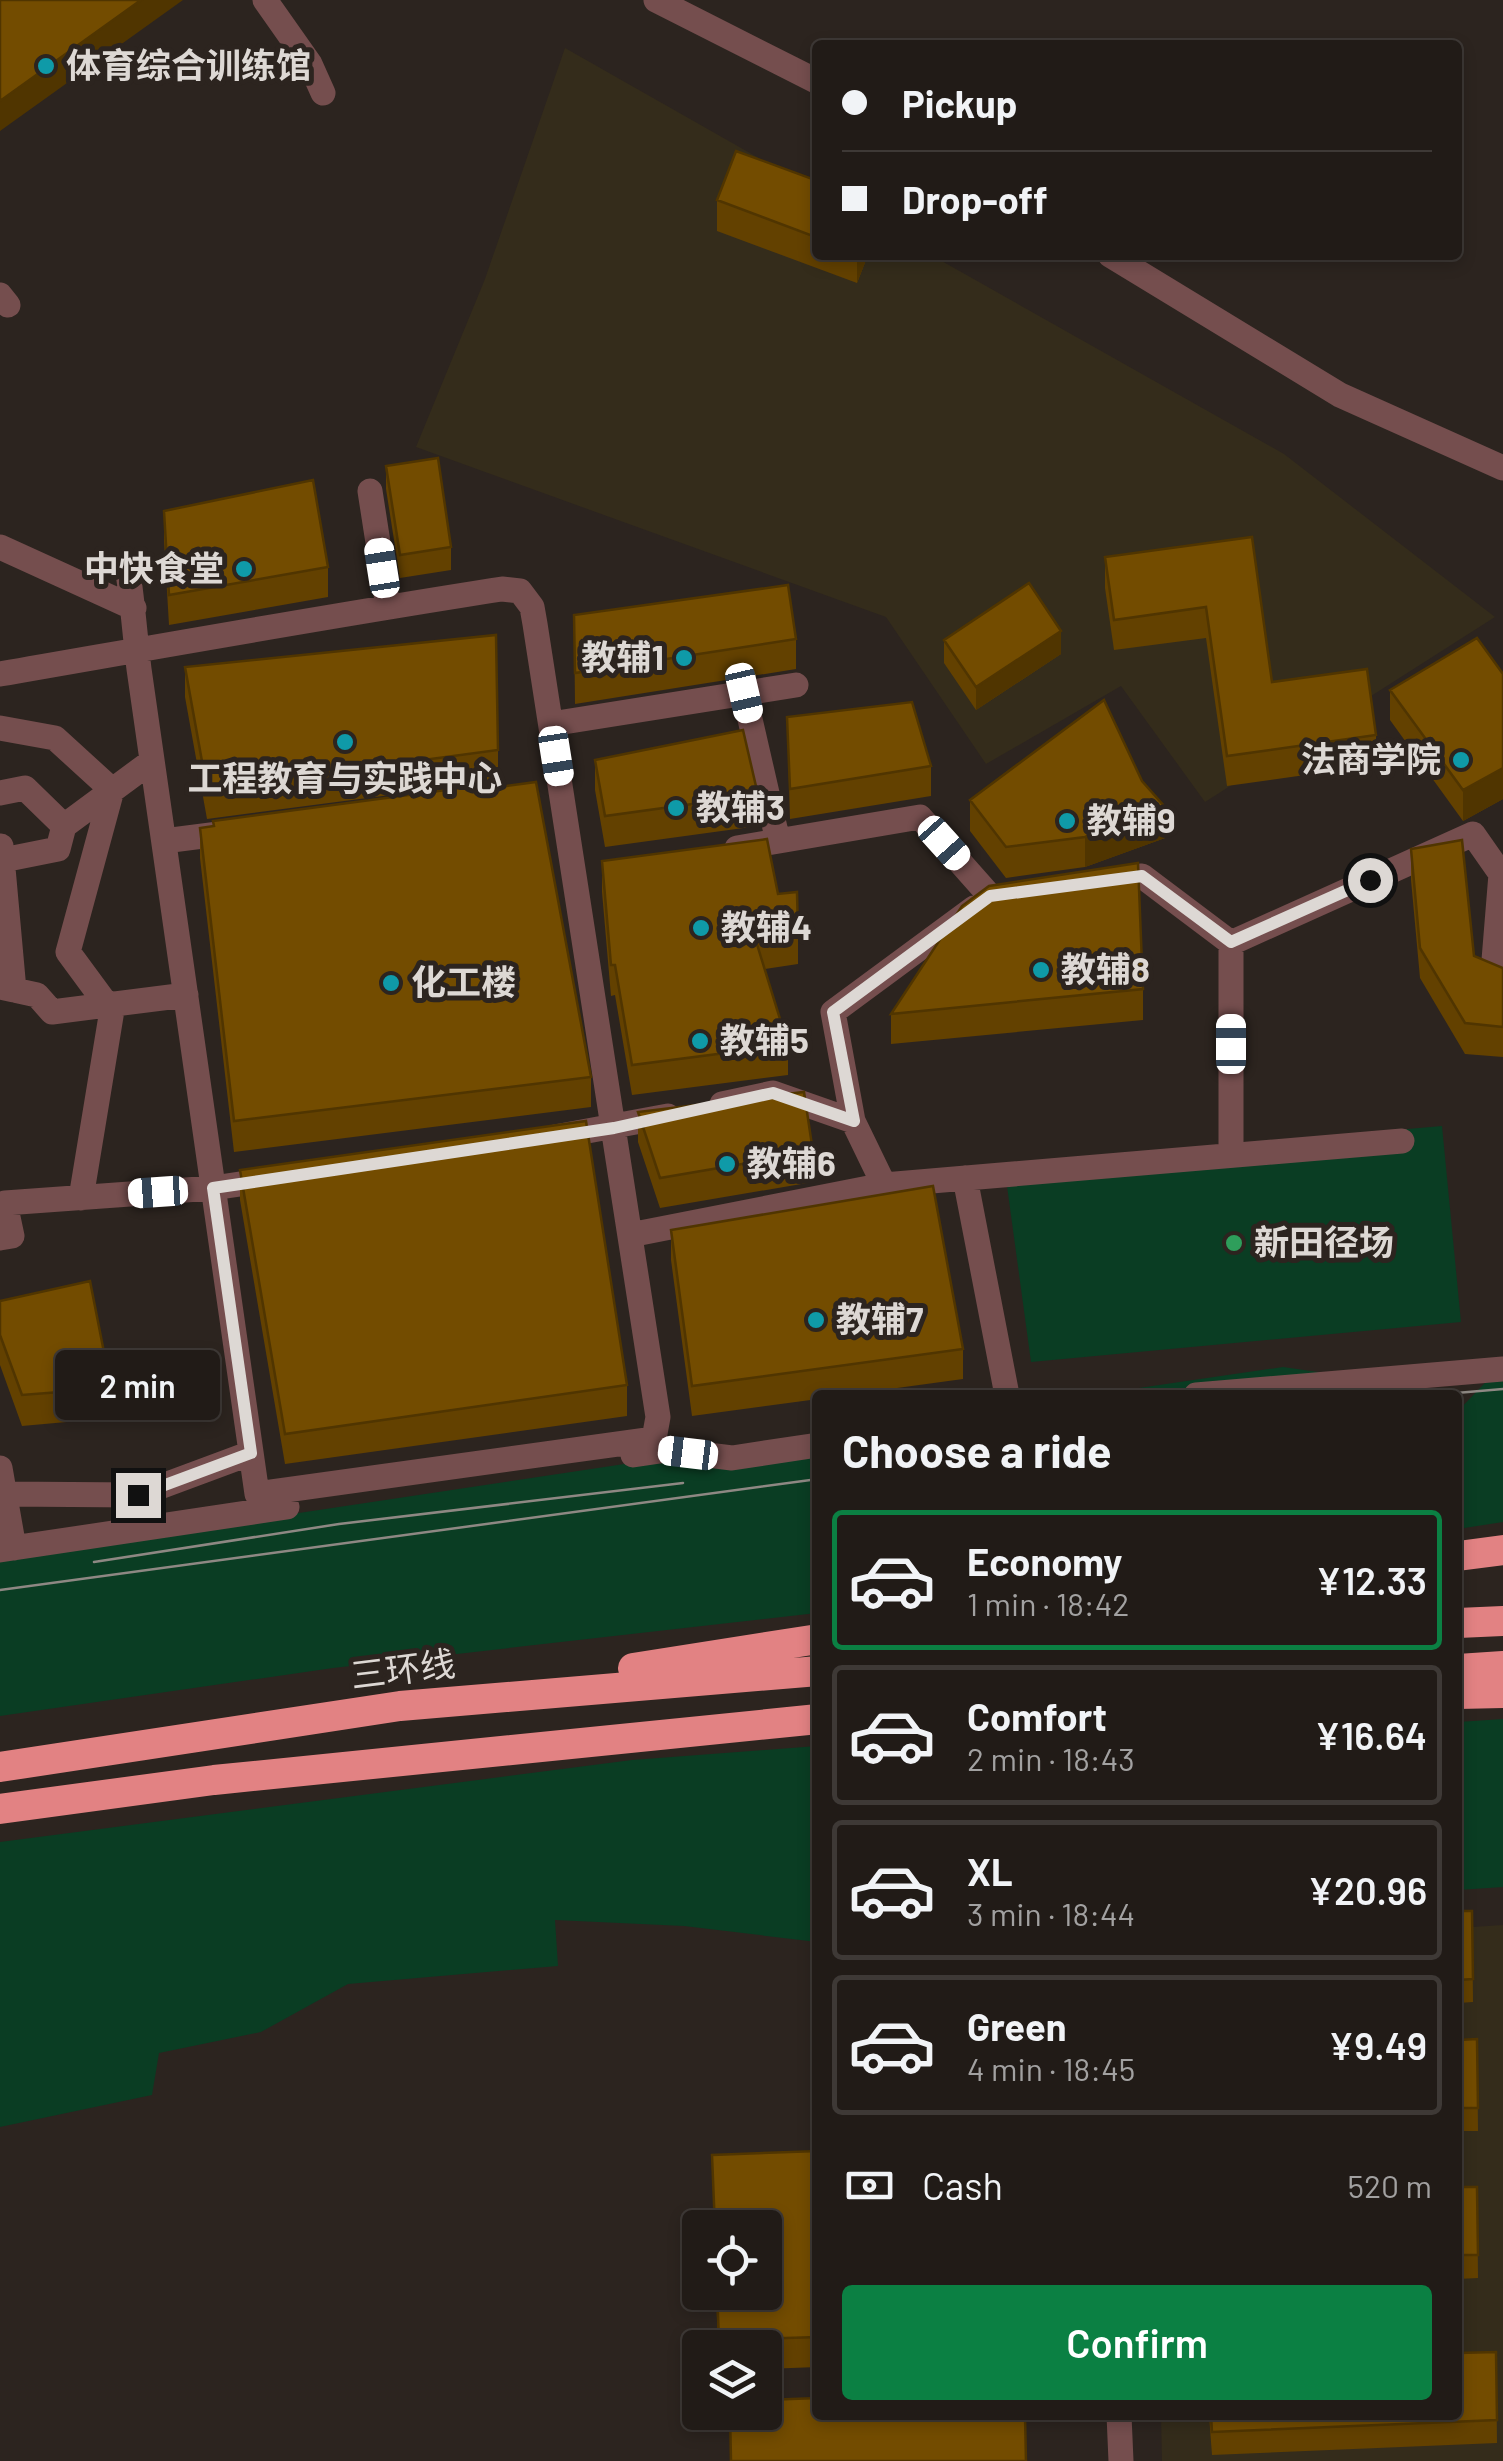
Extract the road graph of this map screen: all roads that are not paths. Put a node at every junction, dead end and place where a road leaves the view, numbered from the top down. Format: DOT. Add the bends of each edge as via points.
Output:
graph roads {
  1 [pos="266,0"];
  2 [pos="656,0"];
  3 [pos="812,79"];
  4 [pos="323,93"];
  5 [pos="1118,260"];
  6 [pos="1503,468"];
  7 [pos="370,491"];
  8 [pos="0,547"];
  9 [pos="128,573"];
  10 [pos="388,607"];
  11 [pos="134,608"];
  12 [pos="137,650"];
  13 [pos="0,674"];
  14 [pos="796,685"];
  15 [pos="744,693"];
  16 [pos="551,724"];
  17 [pos="0,728"];
  18 [pos="152,761"];
  19 [pos="112,790"];
  20 [pos="0,793"];
  21 [pos="64,826"];
  22 [pos="260,828"];
  23 [pos="164,841"];
  24 [pos="778,841"];
  25 [pos="2,852"];
  26 [pos="704,854"];
  27 [pos="1502,874"];
  28 [pos="1088,883"];
  29 [pos="1017,892"];
  30 [pos="990,896"];
  31 [pos="1231,942"];
  32 [pos="1503,965"];
  33 [pos="7,989"];
  34 [pos="186,995"];
  35 [pos="110,1005"];
  36 [pos="854,1121"];
  37 [pos="614,1128"];
  38 [pos="538,1139"];
  39 [pos="1402,1140"];
  40 [pos="1231,1144"];
  41 [pos="290,1177"];
  42 [pos="965,1178"];
  43 [pos="884,1185"];
  44 [pos="213,1188"];
  45 [pos="81,1198"];
  46 [pos="630,1235"];
  47 [pos="0,1238"];
  48 [pos="1503,1369"];
  49 [pos="1006,1390"];
  50 [pos="1255,1390"];
  51 [pos="812,1446"];
  52 [pos="251,1453"];
  53 [pos="2,1481"];
  54 [pos="138,1495"];
  55 [pos="144,1528"];
  56 [pos="7,1549"];
  57 [pos="1503,1550"];
  58 [pos="1462,1555"];
  59 [pos="1503,1621"];
  60 [pos="1462,1624"];
  61 [pos="812,1640"];
  62 [pos="1503,1666"];
  63 [pos="1462,1670"];
  64 [pos="812,1672"];
  65 [pos="1503,1693"];
  66 [pos="1462,1694"];
  67 [pos="400,1706"];
  68 [pos="812,1720"];
  69 [pos="0,1766"];
  70 [pos="0,1810"];
  71 [pos="1120,2420"];
  72 [pos="1122,2461"];
  1 -- 4 [label="street"];
  2 -- 3 [label="street"];
  5 -- 6 [label="street" via="1340,395"];
  7 -- 10 [label="street"];
  8 -- 11 [label="street"];
  9 -- 11 [label="street"];
  10 -- 12 [label="street"];
  10 -- 16 [label="street" via="520,591 532,607"];
  11 -- 12 [label="street"];
  12 -- 13 [label="street"];
  12 -- 18 [label="street"];
  14 -- 15 [label="street"];
  15 -- 16 [label="street"];
  15 -- 24 [label="street"];
  16 -- 37 [label="street" via="552,790 584,874"];
  17 -- 19 [label="street" via="55,738"];
  18 -- 19 [label="street"];
  18 -- 23 [label="street"];
  19 -- 21 [label="street"];
  19 -- 35 [label="street" via="68,952"];
  20 -- 21 [label="street" via="26,788"];
  21 -- 25 [label="street" via="58,849"];
  22 -- 23 [label="street"];
  23 -- 34 [label="street"];
  24 -- 26 [label="street"];
  24 -- 30 [label="street" via="920,817"];
  25 -- 33 [label="street"];
  27 -- 31 [label="street" via="1473,834"];
  27 -- 32 [label="street" via="1494,960"];
  28 -- 31 [label="street" via="1142,876"];
  29 -- 30 [label="street"];
  30 -- 36 [label="street" via="833,1012"];
  31 -- 40 [label="street"];
  33 -- 35 [label="street" via="38,995 52,1012"];
  34 -- 35 [label="street"];
  34 -- 44 [label="street"];
  35 -- 45 [label="street"];
  36 -- 37 [label="street" via="773,1093"];
  36 -- 43 [label="street"];
  37 -- 38 [label="street"];
  37 -- 46 [label="street"];
  39 -- 42 [label="street"];
  41 -- 44 [label="street"];
  42 -- 43 [label="street"];
  42 -- 49 [label="street"];
  43 -- 46 [label="street"];
  44 -- 45 [label="street"];
  44 -- 52 [label="street"];
  45 -- 47 [label="street" via="5,1202 12,1236"];
  46 -- 52 [label="street" via="658,1417 654,1439 257,1494"];
  48 -- 50 [label="street"];
  51 -- 55 [label="street" via="732,1458 667,1450"];
  52 -- 54 [label="street"];
  53 -- 54 [label="street"];
  53 -- 56 [label="street"];
  54 -- 55 [label="street"];
  55 -- 56 [label="street"];
  57 -- 58 [label="highway"];
  59 -- 60 [label="highway"];
  61 -- 67 [label="highway"];
  62 -- 63 [label="highway"];
  64 -- 67 [label="highway, 三环线"];
  65 -- 66 [label="highway"];
  67 -- 69 [label="highway, 三环线"];
  68 -- 70 [label="highway" via="214,1780"];
  71 -- 72 [label="street"];
}
